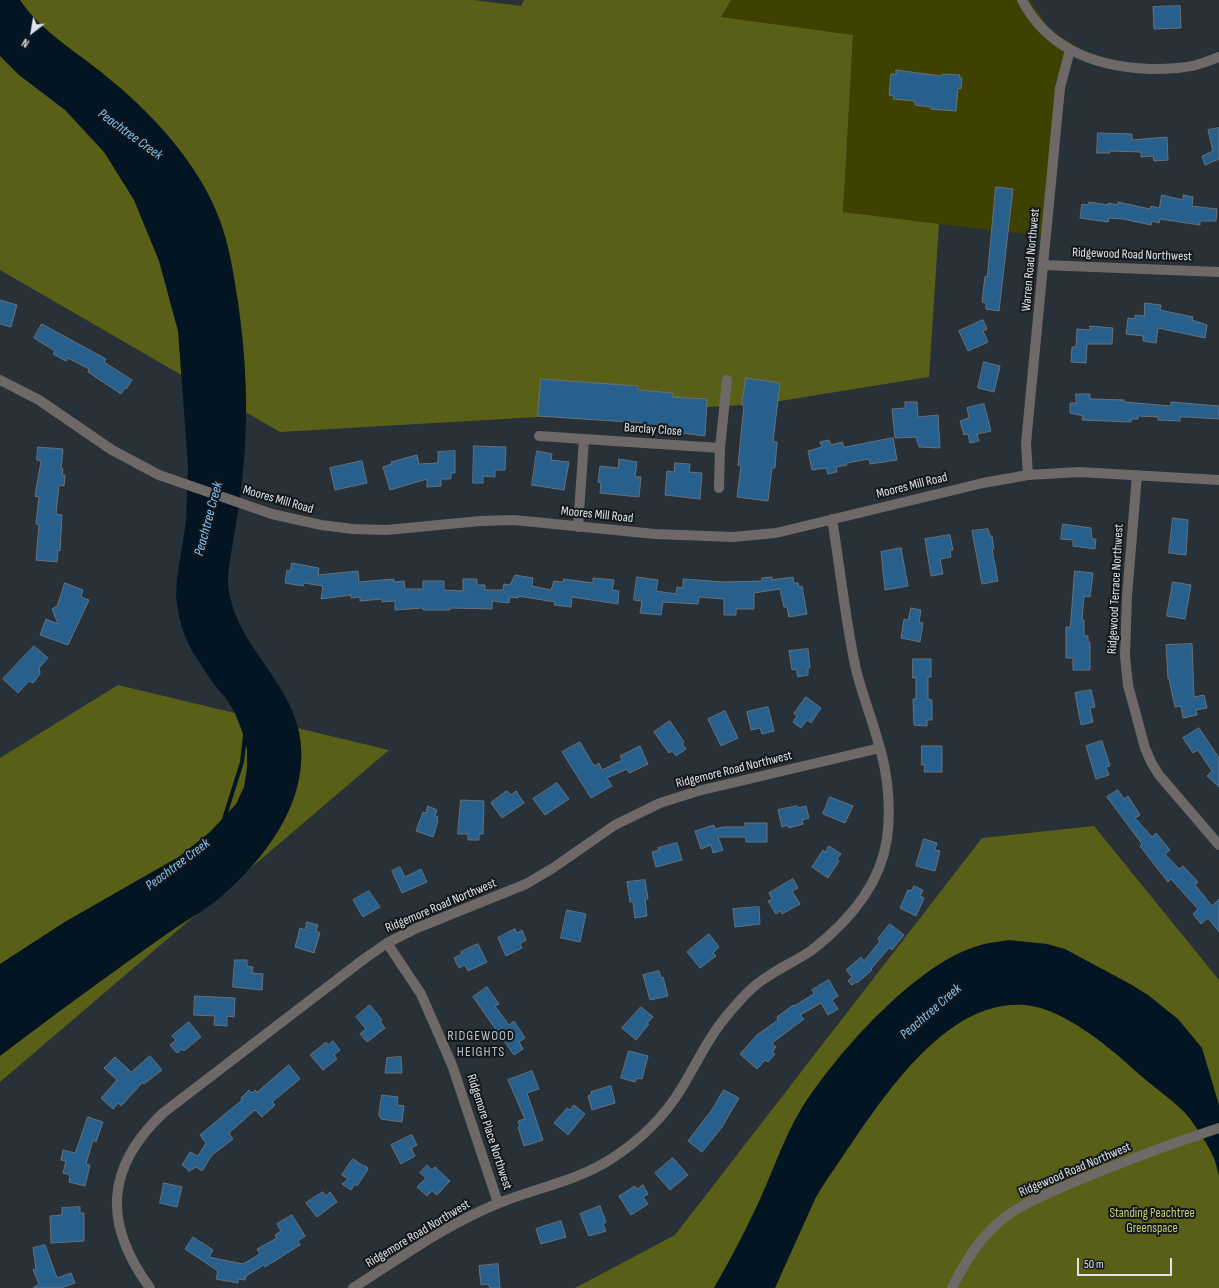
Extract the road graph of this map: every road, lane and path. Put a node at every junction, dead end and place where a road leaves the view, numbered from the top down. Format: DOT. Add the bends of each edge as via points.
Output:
graph roads {
  1 [pos="1022,0"];
  2 [pos="1070,50"];
  3 [pos="1219,57"];
  4 [pos="1043,264"];
  5 [pos="1219,272"];
  6 [pos="727,380"];
  7 [pos="1,384"];
  8 [pos="539,436"];
  9 [pos="584,439"];
  10 [pos="720,448"];
  11 [pos="1028,475"];
  12 [pos="1137,475"];
  13 [pos="1219,480"];
  14 [pos="719,488"];
  15 [pos="832,519"];
  16 [pos="578,527"];
  17 [pos="880,748"];
  18 [pos="1219,845"];
  19 [pos="387,943"];
  20 [pos="1219,1128"];
  21 [pos="498,1203"];
  22 [pos="150,1288"];
  23 [pos="354,1288"];
  24 [pos="952,1288"];
  1 -- 2 [label="street" via="1045,31"];
  2 -- 3 [label="street" via="1096,62 1123,68 1169,69 1196,65"];
  2 -- 4 [label="street, Warren Road Northwest" via="1060,88"];
  4 -- 5 [label="street, Ridgewood Road Northwest"];
  4 -- 11 [label="street, Warren Road Northwest" via="1026,443"];
  6 -- 10 [label="street"];
  7 -- 16 [label="street, Moores Mill Road" via="39,400 112,450 159,475 272,514 321,525 354,529 387,530 514,520"];
  8 -- 9 [label="street, Barclay Close"];
  9 -- 10 [label="street, Barclay Close"];
  9 -- 16 [label="street"];
  10 -- 14 [label="street"];
  11 -- 12 [label="street, Moores Mill Road" via="1079,472"];
  11 -- 15 [label="street, Moores Mill Road" via="983,482"];
  12 -- 13 [label="street, Moores Mill Road"];
  12 -- 18 [label="street, Ridgewood Terrace Northwest" via="1127,596 1125,656 1128,685 1151,762 1159,775"];
  15 -- 16 [label="street, Moores Mill Road" via="776,533 732,537"];
  15 -- 17 [label="street, Ridgemore Road Northwest" via="855,664"];
  17 -- 19 [label="street, Ridgemore Road Northwest" via="698,791 660,803 615,826 526,884 417,928"];
  17 -- 21 [label="street, Ridgemore Road Northwest" via="888,804 887,838 876,876 854,911 810,951 765,977 745,994 715,1031 670,1104 635,1142 610,1160 587,1172"];
  19 -- 21 [label="street, Ridgemore Place Northwest" via="420,994 452,1065"];
  19 -- 22 [label="street, Ridgemore Road Northwest" via="164,1113 136,1143 122,1172 118,1193 118,1220 127,1252 136,1270"];
  20 -- 24 [label="street, Ridgewood Road Northwest" via="1099,1172 1018,1208 1003,1218 978,1244"];
  21 -- 23 [label="street, Ridgemore Road Northwest" via="447,1229"];
}
